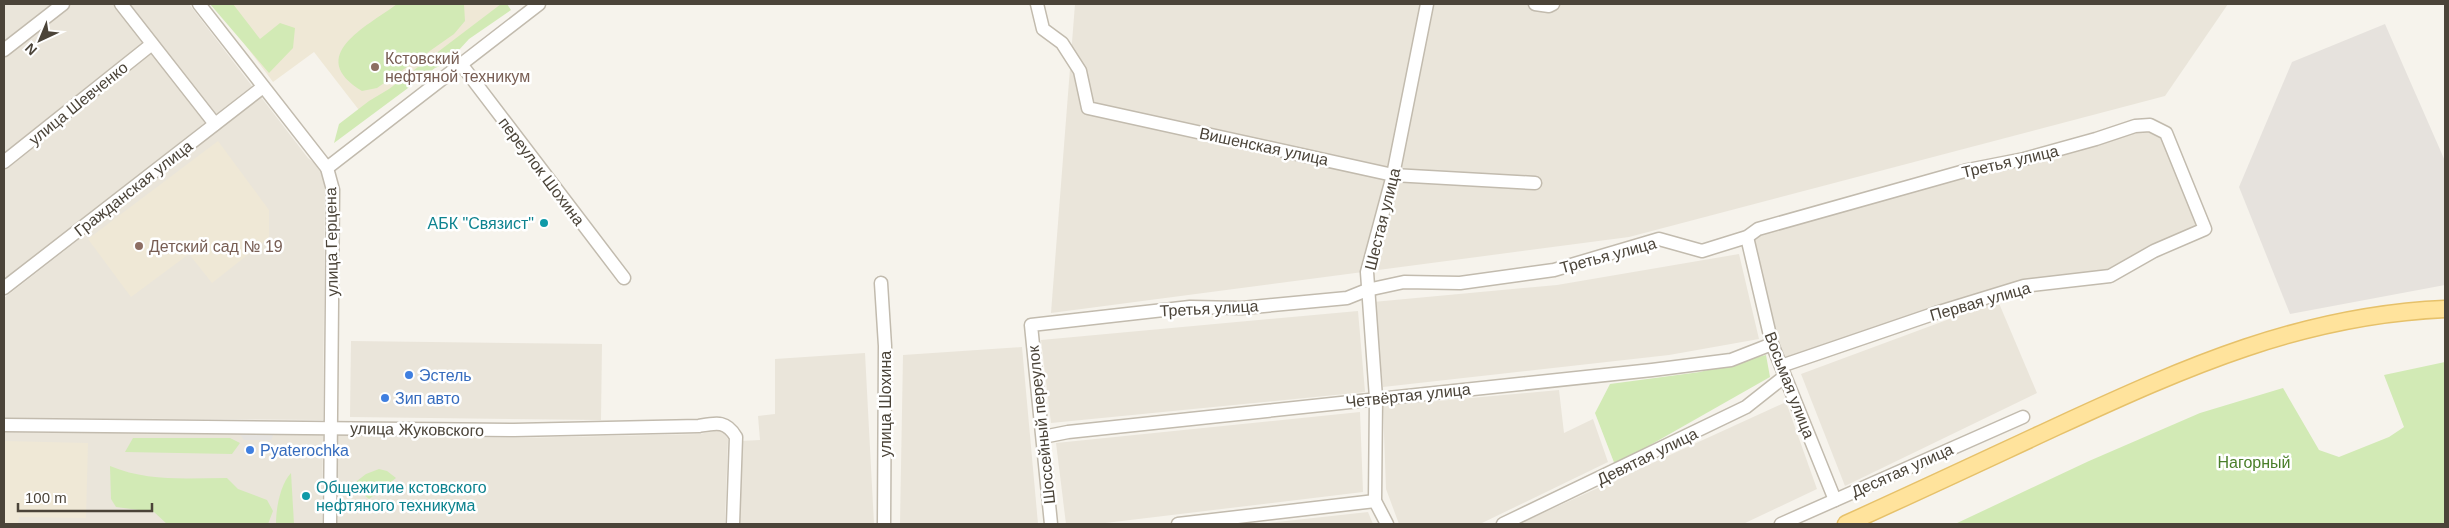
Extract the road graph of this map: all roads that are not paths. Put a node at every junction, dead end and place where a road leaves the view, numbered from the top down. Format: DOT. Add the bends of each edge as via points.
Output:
graph roads {
  1 [pos="63,4"];
  2 [pos="121,4"];
  3 [pos="199,4"];
  4 [pos="540,4"];
  5 [pos="1037,4"];
  6 [pos="1427,4"];
  7 [pos="1535,4"];
  8 [pos="1553,4"];
  9 [pos="152,44"];
  10 [pos="4,50"];
  11 [pos="462,64"];
  12 [pos="263,87"];
  13 [pos="215,124"];
  14 [pos="4,162"];
  15 [pos="327,168"];
  16 [pos="1393,175"];
  17 [pos="1535,183"];
  18 [pos="2205,228"];
  19 [pos="1747,237"];
  20 [pos="624,278"];
  21 [pos="881,283"];
  22 [pos="4,288"];
  23 [pos="1367,290"];
  24 [pos="2445,308"];
  25 [pos="1032,325"];
  26 [pos="1772,344"];
  27 [pos="1783,372"];
  28 [pos="1376,398"];
  29 [pos="2023,417"];
  30 [pos="4,425"];
  31 [pos="330,427"];
  32 [pos="1043,437"];
  33 [pos="1836,500"];
  34 [pos="1375,501"];
  35 [pos="330,524"];
  36 [pos="733,524"];
  37 [pos="884,524"];
  38 [pos="1051,524"];
  39 [pos="1178,524"];
  40 [pos="1388,524"];
  41 [pos="1503,524"];
  42 [pos="1781,524"];
  43 [pos="1846,524"];
  1 -- 10 [label="street"];
  2 -- 9 [label="street"];
  3 -- 12 [label="street, улица Герцена"];
  4 -- 11 [label="street"];
  5 -- 16 [label="street, Вишенская улица" via="1043,29 1062,43 1080,71 1088,108"];
  6 -- 16 [label="street, Шестая улица"];
  7 -- 8 [label="street"];
  9 -- 13 [label="street"];
  9 -- 14 [label="street, улица Шевченко"];
  11 -- 15 [label="street"];
  11 -- 20 [label="street, переулок Шохина"];
  12 -- 13 [label="street, Гражданская улица"];
  12 -- 15 [label="street, улица Герцена"];
  13 -- 22 [label="street, Гражданская улица"];
  15 -- 31 [label="street, улица Герцена" via="333,190"];
  16 -- 17 [label="street, Вишенская улица"];
  16 -- 23 [label="street, Шестая улица" via="1367,272"];
  18 -- 19 [label="street, Третья улица" via="2166,133 2150,125 2135,126 2024,159 1968,170 1758,229"];
  18 -- 27 [label="street, Первая улица" via="2110,276 2024,286 1936,313"];
  19 -- 23 [label="street, Третья улица" via="1702,251 1659,239 1554,270 1460,283 1404,282"];
  19 -- 26 [label="street, Восьмая улица"];
  21 -- 37 [label="street, улица Шохина" via="885,346"];
  23 -- 25 [label="street, Третья улица" via="1347,298 1242,308 1190,307"];
  23 -- 28 [label="street, Шестая улица"];
  24 -- 43 [label="main road" via="2380,314 2246,346 2160,379"];
  25 -- 32 [label="street, Шоссейный переулок"];
  26 -- 27 [label="street, Восьмая улица"];
  26 -- 28 [label="street, Четвёртая улица" via="1731,360"];
  27 -- 33 [label="street, Восьмая улица"];
  27 -- 41 [label="street, Девятая улица" via="1746,406 1612,474"];
  28 -- 32 [label="street, Четвёртая улица"];
  28 -- 34 [label="street, Шестая улица"];
  29 -- 33 [label="street, Десятая улица"];
  30 -- 31 [label="street, улица Жуковского"];
  31 -- 35 [label="street, улица Герцена"];
  31 -- 36 [label="street, улица Жуковского" via="514,430 698,426 722,422 736,437"];
  32 -- 38 [label="street, Шоссейный переулок"];
  33 -- 42 [label="street, Десятая улица"];
  34 -- 39 [label="street"];
  34 -- 40 [label="street"];
}
